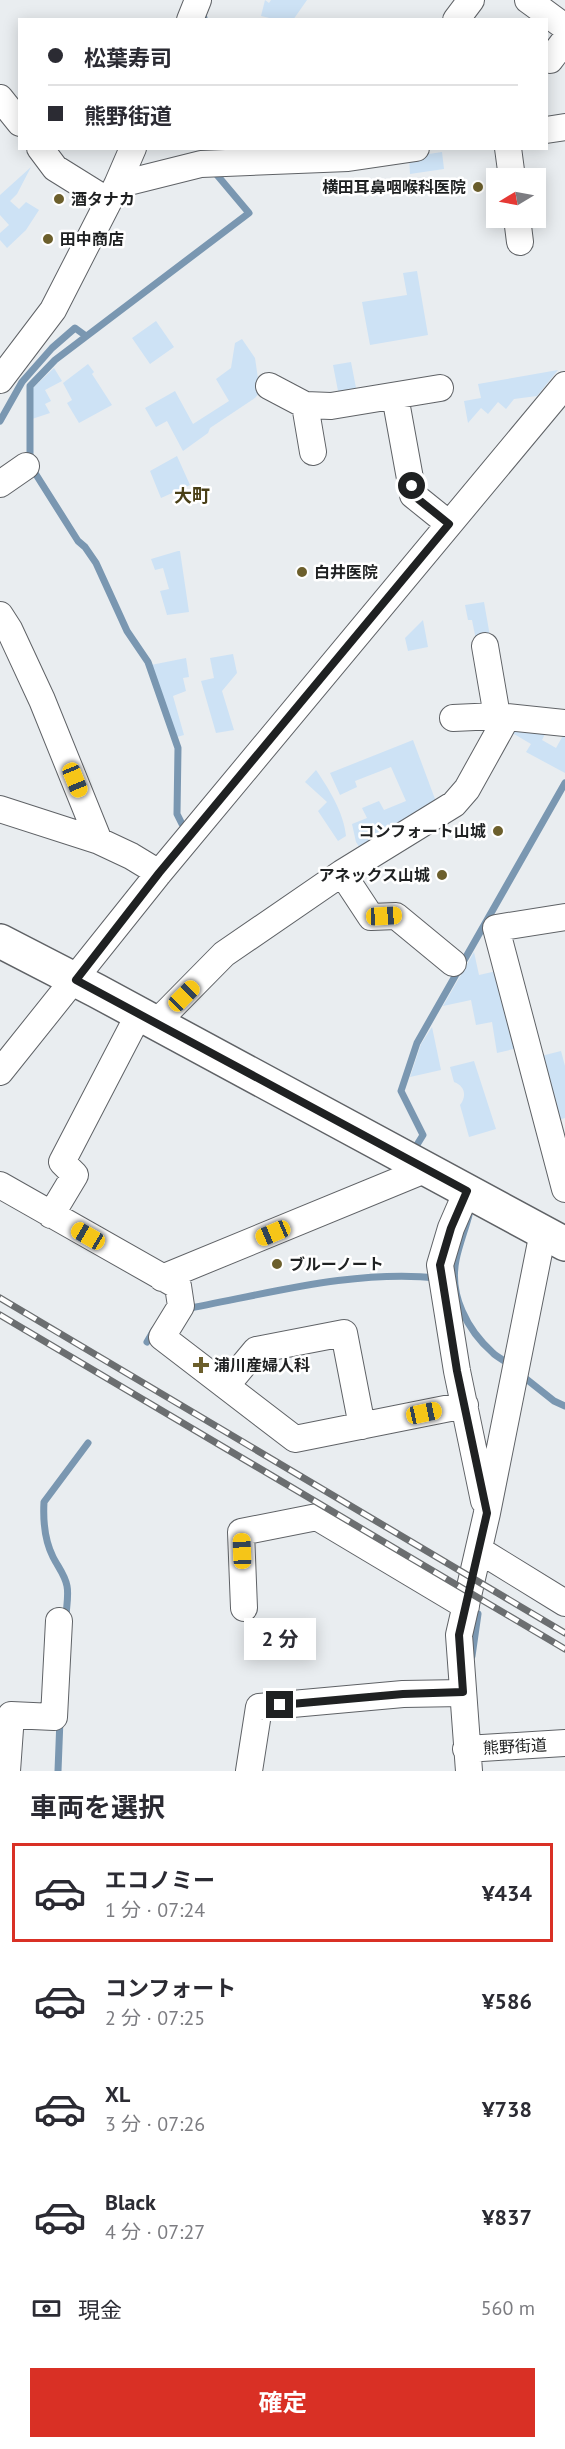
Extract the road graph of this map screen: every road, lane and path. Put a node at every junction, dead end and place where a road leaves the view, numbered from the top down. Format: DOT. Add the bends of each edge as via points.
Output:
graph roads {
  1 [pos="198,0"];
  2 [pos="471,0"];
  3 [pos="528,0"];
  4 [pos="191,18"];
  5 [pos="458,18"];
  6 [pos="565,27"];
  7 [pos="0,98"];
  8 [pos="18,120"];
  9 [pos="565,127"];
  10 [pos="548,130"];
  11 [pos="42,150"];
  12 [pos="132,150"];
  13 [pos="398,150"];
  14 [pos="508,150"];
  15 [pos="511,168"];
  16 [pos="113,193"];
  17 [pos="0,380"];
  18 [pos="565,385"];
  19 [pos="269,386"];
  20 [pos="440,388"];
  21 [pos="395,396"];
  22 [pos="304,405"];
  23 [pos="313,452"];
  24 [pos="26,466"];
  25 [pos="0,484"];
  26 [pos="449,524"];
  27 [pos="0,615"];
  28 [pos="485,646"];
  29 [pos="502,717"];
  30 [pos="453,718"];
  31 [pos="565,723"];
  32 [pos="0,809"];
  33 [pos="99,841"];
  34 [pos="159,873"];
  35 [pos="342,873"];
  36 [pos="565,917"];
  37 [pos="0,941"];
  38 [pos="453,963"];
  39 [pos="76,980"];
  40 [pos="148,1018"];
  41 [pos="0,1072"];
  42 [pos="561,1159"];
  43 [pos="427,1170"];
  44 [pos="0,1185"];
  45 [pos="565,1189"];
  46 [pos="467,1191"];
  47 [pos="51,1215"];
  48 [pos="554,1238"];
  49 [pos="162,1278"];
  50 [pos="226,1386"];
  51 [pos="465,1405"];
  52 [pos="362,1426"];
  53 [pos="487,1513"];
  54 [pos="479,1550"];
  55 [pos="565,1603"];
  56 [pos="466,1606"];
  57 [pos="244,1608"];
  58 [pos="59,1621"];
  59 [pos="463,1692"];
  60 [pos="565,1743"];
  61 [pos="468,1760"];
  62 [pos="7,1771"];
  63 [pos="249,1771"];
  1 -- 4 [label="street"];
  2 -- 5 [label="street"];
  3 -- 6 [label="street"];
  7 -- 8 [label="street"];
  9 -- 10 [label="street"];
  11 -- 16 [label="street" via="55,168"];
  12 -- 16 [label="street"];
  13 -- 16 [label="street" via="348,158 205,164"];
  14 -- 15 [label="street"];
  16 -- 17 [label="street" via="53,310"];
  18 -- 26 [label="street"];
  19 -- 22 [label="street"];
  20 -- 21 [label="street"];
  21 -- 22 [label="street" via="331,406"];
  21 -- 26 [label="street" via="404,488"];
  22 -- 23 [label="street"];
  24 -- 25 [label="street"];
  26 -- 34 [label="street"];
  27 -- 33 [label="street" via="42,700"];
  28 -- 29 [label="street"];
  29 -- 30 [label="street"];
  29 -- 31 [label="street"];
  29 -- 35 [label="street" via="468,789 454,804"];
  32 -- 33 [label="street"];
  33 -- 34 [label="street"];
  34 -- 39 [label="street"];
  35 -- 38 [label="street" via="371,917 396,916"];
  35 -- 40 [label="street" via="224,954"];
  36 -- 42 [label="street" via="496,928"];
  37 -- 39 [label="main road"];
  39 -- 40 [label="main road"];
  39 -- 41 [label="street"];
  40 -- 43 [label="main road"];
  40 -- 47 [label="street" via="62,1162 75,1175"];
  42 -- 45 [label="street"];
  43 -- 46 [label="main road"];
  43 -- 49 [label="street"];
  44 -- 47 [label="street"];
  46 -- 48 [label="main road"];
  46 -- 51 [label="street" via="440,1265"];
  47 -- 49 [label="street"];
  48 -- 53 [label="street, 熊野街道"];
  49 -- 50 [label="street" via="178,1286 181,1306 162,1337"];
  50 -- 52 [label="street" via="295,1439"];
  50 -- 52 [label="street" via="256,1350 344,1333"];
  51 -- 52 [label="street"];
  51 -- 53 [label="street"];
  53 -- 54 [label="street, 熊野街道"];
  54 -- 55 [label="street"];
  54 -- 56 [label="street, 熊野街道"];
  56 -- 57 [label="street" via="317,1517 241,1532"];
  56 -- 59 [label="street, 熊野街道" via="459,1635"];
  58 -- 62 [label="street" via="54,1717 11,1715"];
  59 -- 61 [label="street, 熊野街道"];
  59 -- 63 [label="street" via="259,1707"];
  60 -- 61 [label="street, 熊野街道"];
}
